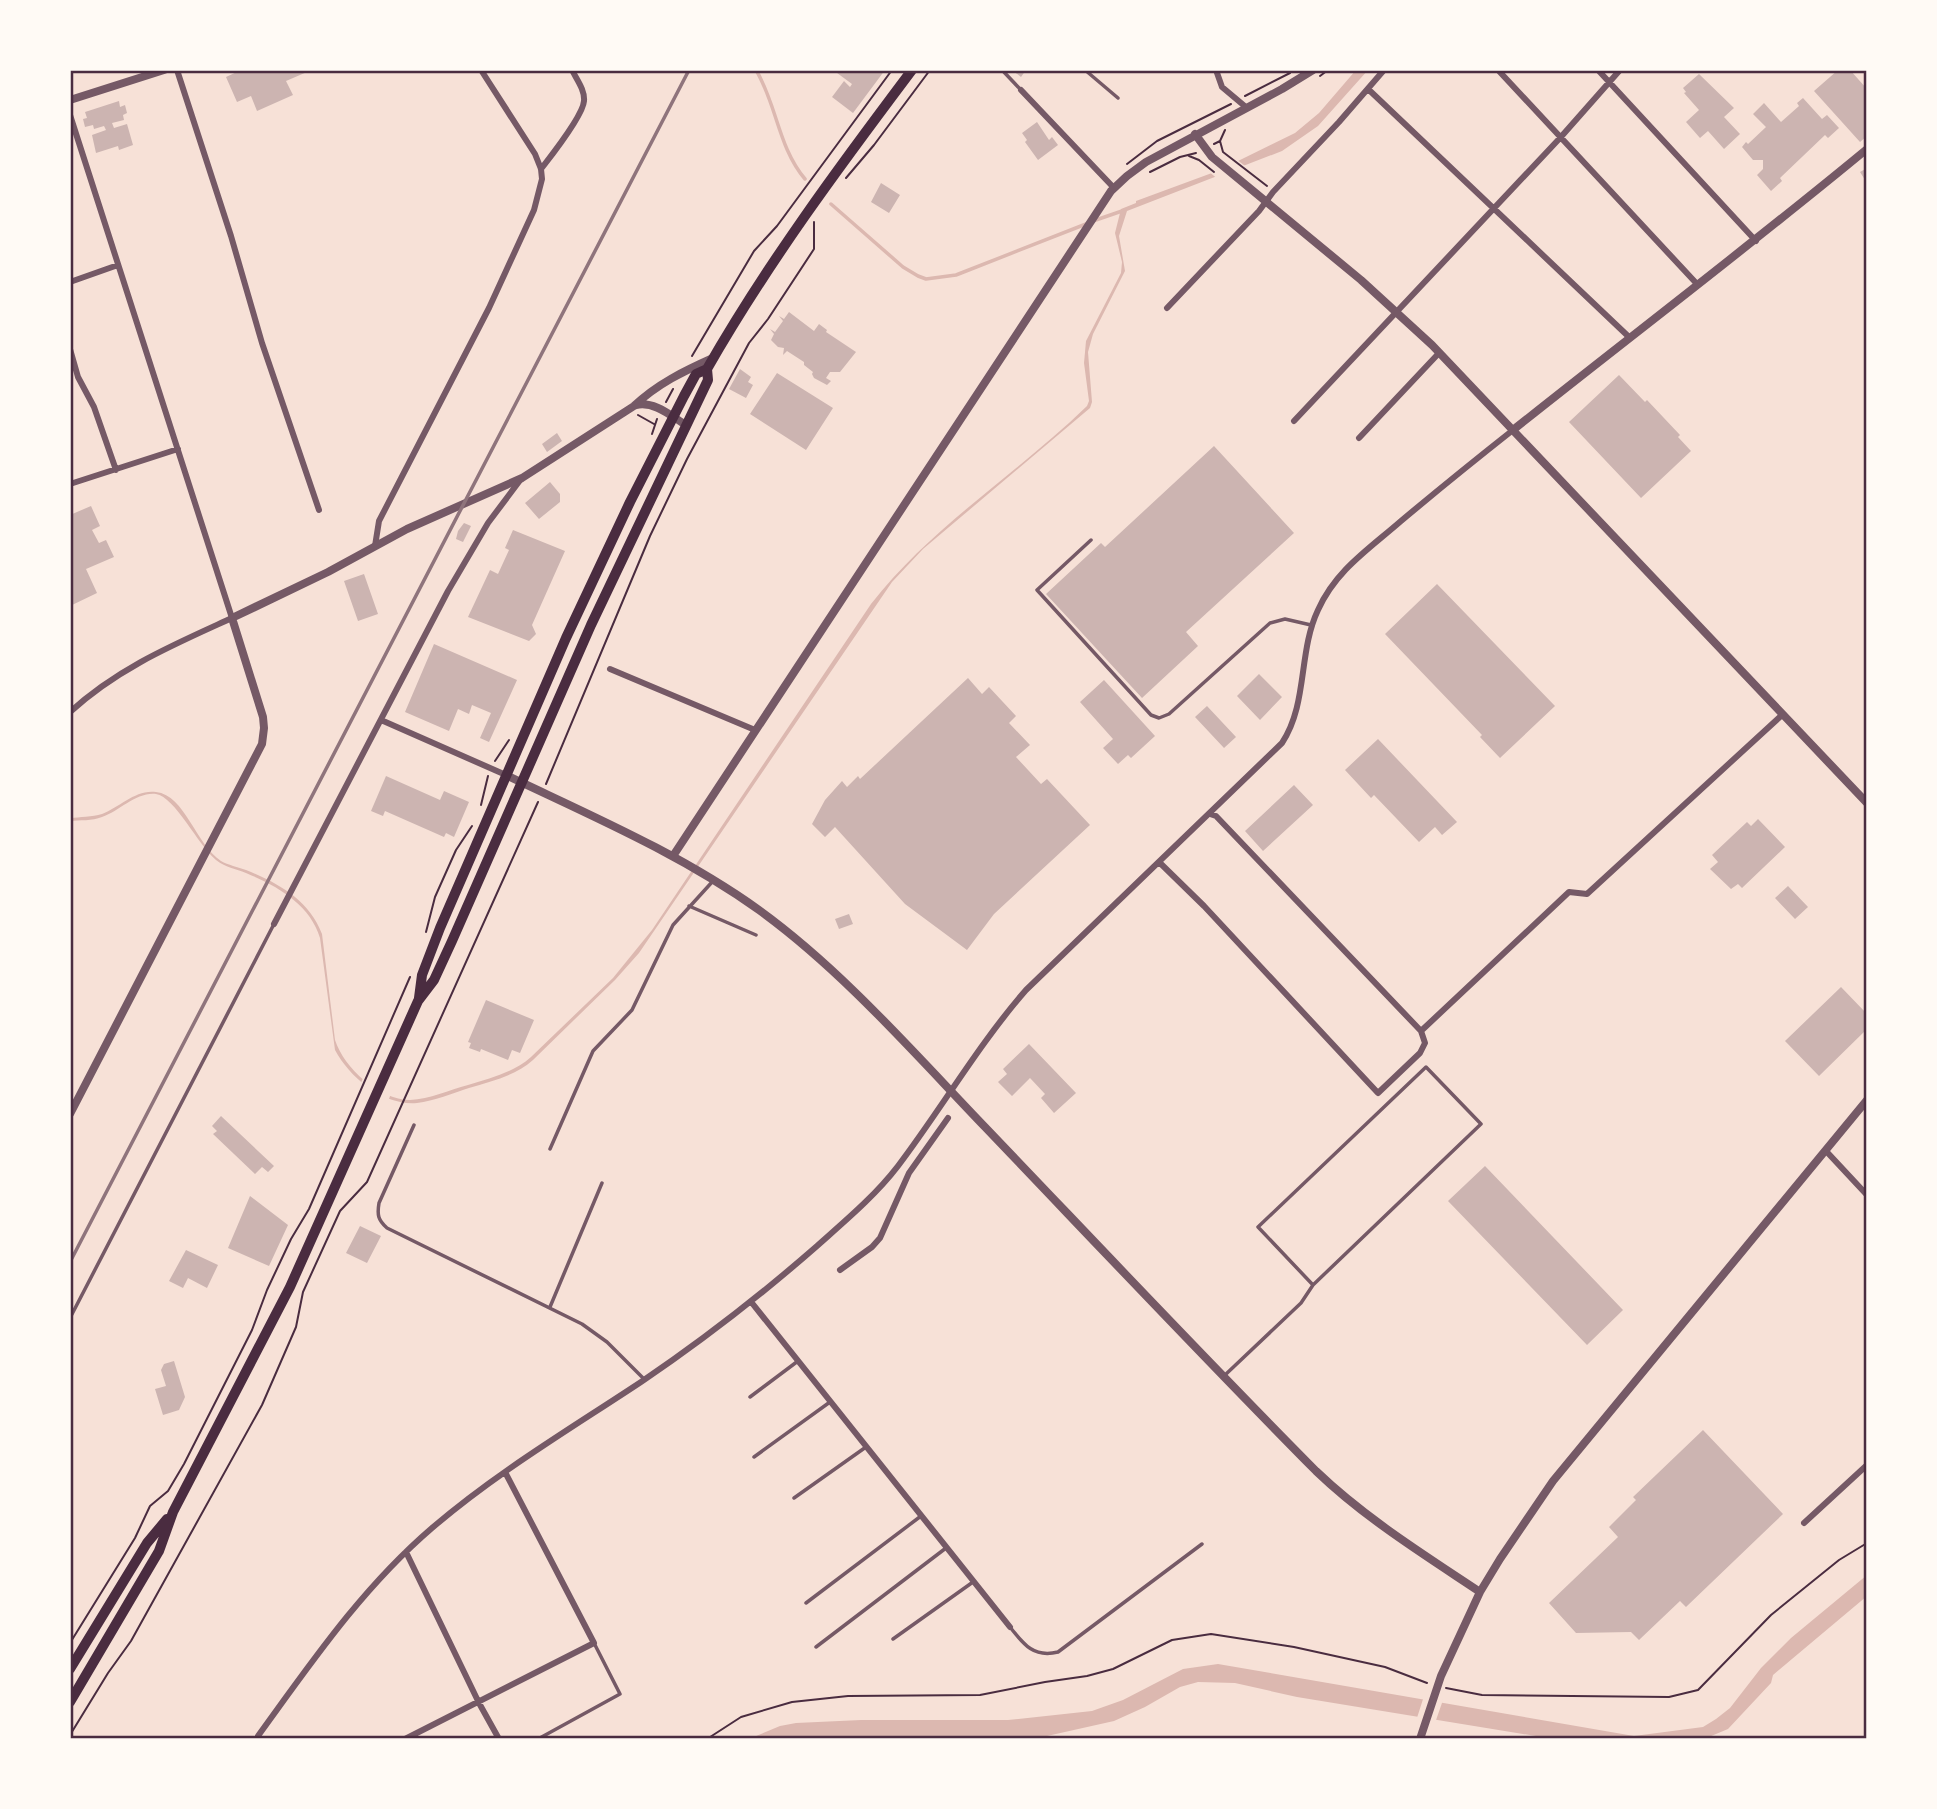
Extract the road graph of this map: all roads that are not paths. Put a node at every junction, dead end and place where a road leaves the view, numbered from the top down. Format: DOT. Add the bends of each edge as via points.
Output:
graph roads {
  1 [pos="164,70"];
  2 [pos="177,70"];
  3 [pos="481,70"];
  4 [pos="572,70"];
  5 [pos="912,70"];
  6 [pos="1002,70"];
  7 [pos="1085,70"];
  8 [pos="1216,70"];
  9 [pos="1313,70"];
  10 [pos="1384,70"];
  11 [pos="1498,70"];
  12 [pos="1598,70"];
  13 [pos="1620,70"];
  14 [pos="1609,82"];
  15 [pos="1368,89"];
  16 [pos="1021,90"];
  17 [pos="1118,98"];
  18 [pos="70,100"];
  19 [pos="1247,107"];
  20 [pos="70,115"];
  21 [pos="1195,134"];
  22 [pos="1560,138"];
  23 [pos="1867,149"];
  24 [pos="541,169"];
  25 [pos="1114,188"];
  26 [pos="1266,201"];
  27 [pos="1495,209"];
  28 [pos="1756,241"];
  29 [pos="118,265"];
  30 [pos="70,282"];
  31 [pos="1697,284"];
  32 [pos="1167,308"];
  33 [pos="1398,312"];
  34 [pos="1629,337"];
  35 [pos="70,349"];
  36 [pos="1440,353"];
  37 [pos="713,358"];
  38 [pos="707,369"];
  39 [pos="634,406"];
  40 [pos="673,417"];
  41 [pos="1294,421"];
  42 [pos="687,425"];
  43 [pos="1513,430"];
  44 [pos="1359,438"];
  45 [pos="178,449"];
  46 [pos="116,470"];
  47 [pos="522,478"];
  48 [pos="70,484"];
  49 [pos="318,510"];
  50 [pos="1091,540"];
  51 [pos="375,546"];
  52 [pos="232,618"];
  53 [pos="1311,625"];
  54 [pos="610,668"];
  55 [pos="70,712"];
  56 [pos="1782,715"];
  57 [pos="381,720"];
  58 [pos="755,730"];
  59 [pos="506,775"];
  60 [pos="522,783"];
  61 [pos="1867,803"];
  62 [pos="1210,814"];
  63 [pos="673,856"];
  64 [pos="1159,862"];
  65 [pos="714,880"];
  66 [pos="689,906"];
  67 [pos="274,924"];
  68 [pos="756,935"];
  69 [pos="418,1001"];
  70 [pos="1421,1031"];
  71 [pos="950,1091"];
  72 [pos="1867,1100"];
  73 [pos="70,1114"];
  74 [pos="948,1118"];
  75 [pos="414,1125"];
  76 [pos="550,1149"];
  77 [pos="1826,1151"];
  78 [pos="898,1166"];
  79 [pos="909,1173"];
  80 [pos="602,1183"];
  81 [pos="1867,1195"];
  82 [pos="840,1270"];
  83 [pos="1313,1285"];
  84 [pos="752,1303"];
  85 [pos="550,1307"];
  86 [pos="70,1318"];
  87 [pos="798,1361"];
  88 [pos="1224,1376"];
  89 [pos="644,1379"];
  90 [pos="750,1397"];
  91 [pos="830,1402"];
  92 [pos="866,1447"];
  93 [pos="754,1457"];
  94 [pos="1867,1465"];
  95 [pos="505,1472"];
  96 [pos="794,1498"];
  97 [pos="173,1512"];
  98 [pos="921,1516"];
  99 [pos="1804,1523"];
  100 [pos="1202,1544"];
  101 [pos="946,1548"];
  102 [pos="406,1552"];
  103 [pos="973,1582"];
  104 [pos="1480,1592"];
  105 [pos="806,1603"];
  106 [pos="1010,1627"];
  107 [pos="893,1639"];
  108 [pos="594,1643"];
  109 [pos="816,1647"];
  110 [pos="70,1669"];
  111 [pos="70,1702"];
  112 [pos="479,1703"];
  113 [pos="261,1739"];
  114 [pos="405,1739"];
  115 [pos="499,1739"];
  116 [pos="538,1739"];
  117 [pos="1420,1739"];
  1 -- 18 [label="street"];
  2 -- 49 [label="street"];
  3 -- 24 [label="street"];
  4 -- 24 [label="street" via="583,90 584,104"];
  5 -- 37 [label="main road" via="788,239"];
  6 -- 16 [label="lane"];
  7 -- 17 [label="lane"];
  8 -- 19 [label="street" via="1222,87"];
  9 -- 19 [label="street"];
  10 -- 15 [label="street"];
  11 -- 22 [label="street"];
  12 -- 14 [label="street"];
  13 -- 14 [label="street"];
  14 -- 22 [label="street"];
  14 -- 28 [label="street"];
  15 -- 26 [label="street"];
  15 -- 27 [label="street"];
  16 -- 25 [label="street"];
  19 -- 21 [label="street"];
  20 -- 29 [label="street"];
  21 -- 25 [label="street" via="1135,169"];
  21 -- 26 [label="street" via="1212,157"];
  22 -- 27 [label="street"];
  22 -- 31 [label="street"];
  23 -- 28 [label="street"];
  24 -- 51 [label="street" via="540,193 510,264 379,521"];
  25 -- 58 [label="street"];
  26 -- 32 [label="street"];
  26 -- 33 [label="street"];
  27 -- 33 [label="street"];
  27 -- 34 [label="street"];
  28 -- 31 [label="street"];
  29 -- 30 [label="street"];
  29 -- 45 [label="street"];
  31 -- 34 [label="street"];
  33 -- 36 [label="street"];
  33 -- 41 [label="street"];
  34 -- 43 [label="street"];
  35 -- 46 [label="street"];
  36 -- 43 [label="street"];
  36 -- 44 [label="street"];
  37 -- 38 [label="main road"];
  37 -- 39 [label="street" via="683,371"];
  38 -- 40 [label="main road" via="696,374"];
  38 -- 42 [label="main road" via="708,380"];
  39 -- 40 [label="street" via="646,404"];
  39 -- 47 [label="street"];
  40 -- 42 [label="street"];
  40 -- 59 [label="main road" via="566,638"];
  42 -- 60 [label="main road"];
  43 -- 53 [label="street" via="1359,555 1326,593"];
  43 -- 56 [label="street"];
  45 -- 46 [label="street"];
  45 -- 52 [label="street"];
  46 -- 48 [label="street"];
  47 -- 51 [label="street"];
  47 -- 57 [label="street" via="460,570"];
  50 -- 53 [label="lane" via="1037,590 1151,715 1169,715 1270,623 1285,619"];
  51 -- 52 [label="street"];
  52 -- 55 [label="street" via="131,666"];
  52 -- 73 [label="street" via="264,734"];
  53 -- 62 [label="street" via="1288,734"];
  54 -- 58 [label="street"];
  56 -- 61 [label="street"];
  56 -- 70 [label="street" via="1587,894 1569,892"];
  57 -- 59 [label="street"];
  57 -- 67 [label="street"];
  58 -- 63 [label="street"];
  59 -- 60 [label="street"];
  59 -- 69 [label="main road" via="432,948"];
  60 -- 63 [label="street"];
  60 -- 69 [label="main road" via="434,980"];
  62 -- 64 [label="street"];
  62 -- 70 [label="street"];
  63 -- 65 [label="street"];
  64 -- 70 [label="street" via="1378,1093 1420,1053 1424,1044"];
  64 -- 71 [label="street" via="1026,990"];
  65 -- 66 [label="lane"];
  65 -- 71 [label="street" via="812,952"];
  66 -- 68 [label="lane"];
  66 -- 76 [label="lane" via="673,925 632,1010 593,1051"];
  67 -- 86 [label="lane"];
  69 -- 97 [label="main road" via="290,1287"];
  71 -- 78 [label="street"];
  71 -- 88 [label="street"];
  72 -- 77 [label="street"];
  74 -- 79 [label="street"];
  75 -- 85 [label="lane" via="379,1203 380,1222"];
  77 -- 81 [label="street"];
  77 -- 104 [label="street" via="1566,1465"];
  78 -- 79 [label="street"];
  78 -- 84 [label="street"];
  79 -- 82 [label="street" via="880,1238"];
  80 -- 85 [label="lane"];
  83 -- 83 [label="lane" via="1481,1124 1426,1067 1258,1227"];
  83 -- 88 [label="lane" via="1301,1303"];
  84 -- 87 [label="street"];
  84 -- 89 [label="street"];
  85 -- 89 [label="lane" via="607,1342"];
  87 -- 90 [label="lane"];
  87 -- 91 [label="street"];
  88 -- 104 [label="street" via="1347,1500"];
  89 -- 95 [label="street"];
  91 -- 92 [label="street"];
  91 -- 93 [label="lane"];
  92 -- 96 [label="lane"];
  92 -- 98 [label="street"];
  94 -- 99 [label="street"];
  95 -- 102 [label="street"];
  95 -- 108 [label="street"];
  97 -- 110 [label="main road" via="147,1542"];
  97 -- 111 [label="main road" via="159,1551"];
  98 -- 101 [label="street"];
  98 -- 105 [label="lane"];
  100 -- 106 [label="lane" via="1058,1652 1034,1652"];
  101 -- 103 [label="street"];
  101 -- 109 [label="lane"];
  102 -- 112 [label="street"];
  102 -- 113 [label="street" via="335,1629 258,1736"];
  103 -- 106 [label="street"];
  103 -- 107 [label="lane"];
  104 -- 117 [label="street" via="1441,1676"];
  108 -- 112 [label="street"];
  108 -- 116 [label="lane" via="620,1694"];
  112 -- 114 [label="street"];
  112 -- 115 [label="street"];
}
